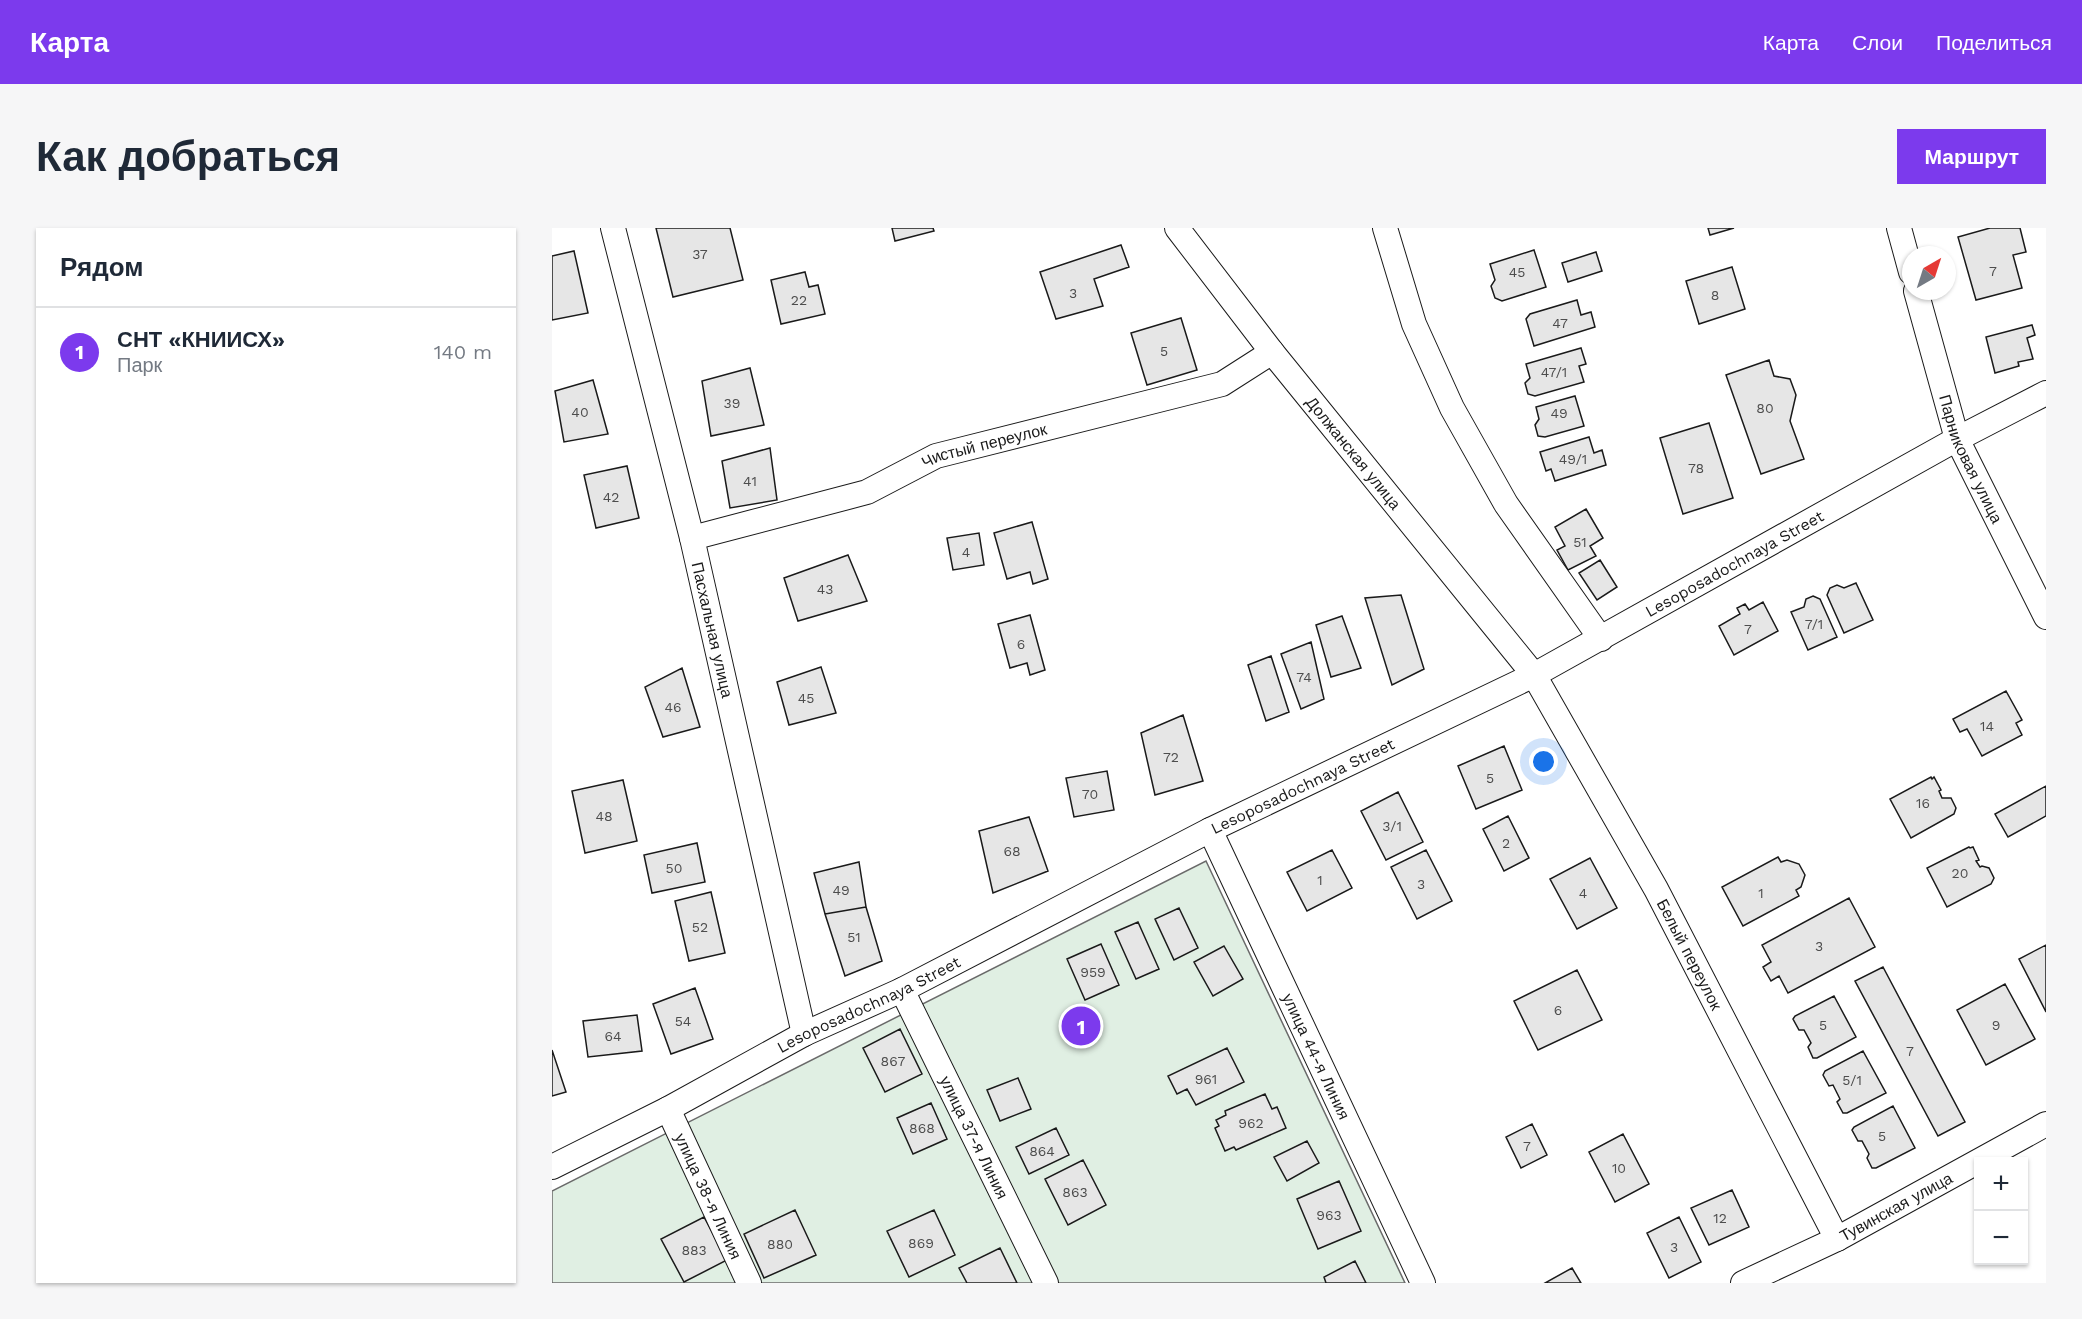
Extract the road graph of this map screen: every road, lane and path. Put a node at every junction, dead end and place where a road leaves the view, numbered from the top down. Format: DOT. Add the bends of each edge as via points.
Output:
graph roads {
  1 [pos="613,228"];
  2 [pos="1177,228"];
  3 [pos="1384,228"];
  4 [pos="1899,228"];
  5 [pos="1904,246"];
  6 [pos="1918,300"];
  7 [pos="1272,352"];
  8 [pos="2046,393"];
  9 [pos="1957,439"];
  10 [pos="692,537"];
  11 [pos="2046,617"];
  12 [pos="1601,639"];
  13 [pos="1534,675"];
  14 [pos="1210,830"];
  15 [pos="902,990"];
  16 [pos="804,1034"];
  17 [pos="668,1108"];
  18 [pos="2046,1124"];
  19 [pos="552,1167"];
  20 [pos="1837,1239"];
  21 [pos="749,1283"];
  22 [pos="1046,1283"];
  23 [pos="1422,1283"];
  24 [pos="1743,1283"];
  1 -- 10 [label="street, Пасхальная улица"];
  2 -- 7 [label="street, Должанская улица"];
  3 -- 12 [label="street" via="1414,324 1452,408 1506,504"];
  4 -- 5 [label="street"];
  6 -- 9 [label="street, Парниковая улица"];
  7 -- 10 [label="street, Чистый переулок" via="1222,384 936,456 867,492"];
  7 -- 13 [label="street, Должанская улица"];
  8 -- 9 [label="street, Lesoposadochnaya Street"];
  9 -- 11 [label="street, Парниковая улица"];
  9 -- 12 [label="street, Lesoposadochnaya Street"];
  10 -- 16 [label="street, Пасхальная улица"];
  12 -- 13 [label="street, Lesoposadochnaya Street"];
  13 -- 14 [label="street, Lesoposadochnaya Street"];
  13 -- 20 [label="street, Белый переулок" via="1656,889"];
  14 -- 15 [label="street, Lesoposadochnaya Street"];
  14 -- 23 [label="street, улица 44-я Линия"];
  15 -- 16 [label="street, Lesoposadochnaya Street"];
  15 -- 22 [label="street, улица 37-я Линия"];
  16 -- 17 [label="street, Lesoposadochnaya Street"];
  17 -- 19 [label="street, Lesoposadochnaya Street"];
  17 -- 21 [label="street, улица 38-я Линия"];
  18 -- 20 [label="street, Тувинская улица"];
  20 -- 24 [label="street, Тувинская улица"];
}
